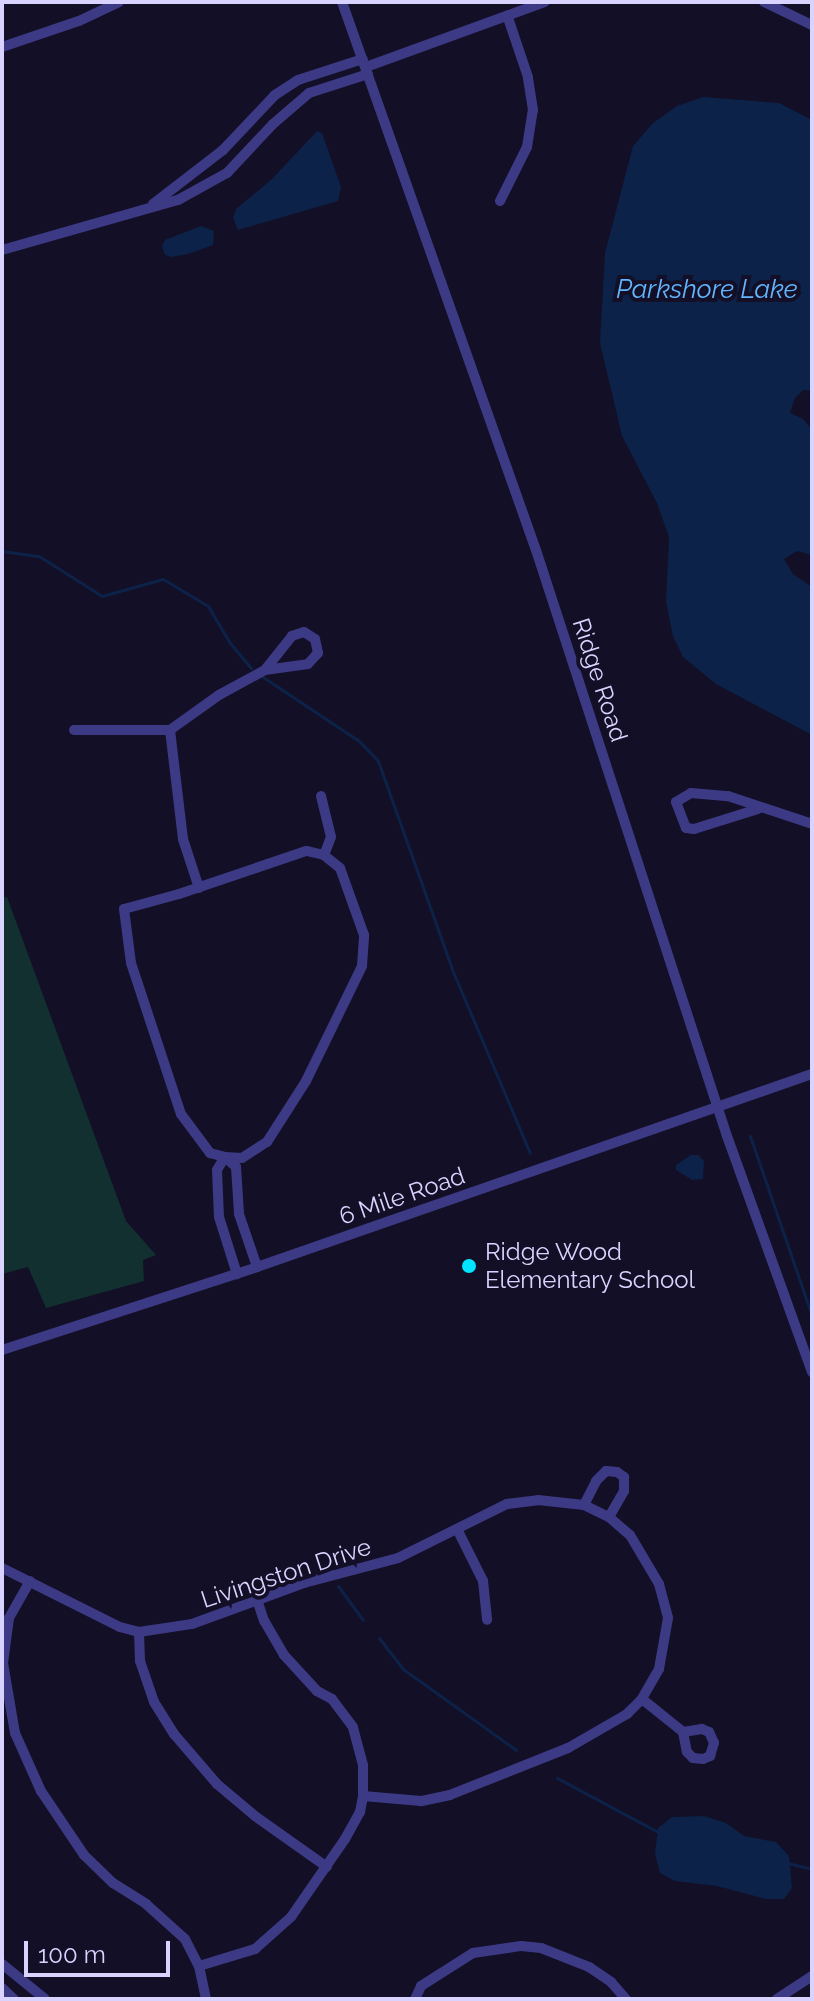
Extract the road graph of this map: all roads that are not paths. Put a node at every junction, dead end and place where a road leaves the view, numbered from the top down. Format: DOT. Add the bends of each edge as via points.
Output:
graph roads {
  1 [pos="119,2"];
  2 [pos="342,2"];
  3 [pos="545,2"];
  4 [pos="764,2"];
  5 [pos="507,15"];
  6 [pos="812,25"];
  7 [pos="2,47"];
  8 [pos="366,66"];
  9 [pos="237,136"];
  10 [pos="250,150"];
  11 [pos="500,201"];
  12 [pos="152,205"];
  13 [pos="2,250"];
  14 [pos="265,670"];
  15 [pos="74,730"];
  16 [pos="170,730"];
  17 [pos="321,796"];
  18 [pos="758,809"];
  19 [pos="812,824"];
  20 [pos="324,855"];
  21 [pos="199,888"];
  22 [pos="812,1074"];
  23 [pos="719,1109"];
  24 [pos="225,1157"];
  25 [pos="257,1267"];
  26 [pos="237,1274"];
  27 [pos="2,1350"];
  28 [pos="812,1372"];
  29 [pos="584,1505"];
  30 [pos="609,1517"];
  31 [pos="457,1529"];
  32 [pos="2,1568"];
  33 [pos="30,1581"];
  34 [pos="257,1599"];
  35 [pos="487,1620"];
  36 [pos="139,1632"];
  37 [pos="642,1699"];
  38 [pos="683,1732"];
  39 [pos="363,1796"];
  40 [pos="327,1867"];
  41 [pos="199,1966"];
  42 [pos="6,1968"];
  43 [pos="812,1976"];
  44 [pos="2,1986"];
  45 [pos="14,1999"];
  46 [pos="45,1999"];
  47 [pos="206,1999"];
  48 [pos="415,1999"];
  49 [pos="626,1999"];
  50 [pos="777,1999"];
  1 -- 7 [label="street"];
  2 -- 8 [label="street, Ridge Road"];
  3 -- 5 [label="street"];
  4 -- 6 [label="street"];
  5 -- 8 [label="street"];
  5 -- 11 [label="street" via="534,103 527,147"];
  8 -- 9 [label="street" via="298,80 265,103"];
  8 -- 10 [label="street" via="309,93"];
  8 -- 23 [label="street, Ridge Road" via="536,550"];
  9 -- 10 [label="street"];
  9 -- 12 [label="street"];
  10 -- 12 [label="street" via="209,185"];
  12 -- 13 [label="street"];
  14 -- 14 [label="street" via="308,664 318,653 315,639 304,632 292,636"];
  14 -- 16 [label="street"];
  15 -- 16 [label="street"];
  16 -- 21 [label="street" via="183,839"];
  17 -- 20 [label="street" via="331,837"];
  18 -- 18 [label="street" via="728,796 702,793 676,802 686,828 694,829"];
  18 -- 19 [label="street"];
  20 -- 21 [label="street" via="306,851"];
  20 -- 24 [label="street" via="340,868 364,935 362,966 306,1081 267,1142 248,1156"];
  21 -- 24 [label="street" via="124,909 131,963 181,1114 210,1153"];
  22 -- 23 [label="street, 6 Mile Road"];
  23 -- 25 [label="street, 6 Mile Road"];
  23 -- 28 [label="street, Ridge Road"];
  24 -- 25 [label="street" via="236,1167 239,1214"];
  24 -- 26 [label="street" via="217,1170 219,1217"];
  25 -- 26 [label="street, 6 Mile Road"];
  26 -- 27 [label="street, 6 Mile Road"];
  29 -- 30 [label="street, Livingston Drive"];
  29 -- 30 [label="street" via="606,1471 617,1472 624,1477 624,1491"];
  29 -- 31 [label="street, Livingston Drive" via="538,1500 507,1504"];
  30 -- 37 [label="street, Livingston Drive" via="641,1550 659,1584 668,1618 662,1661"];
  31 -- 34 [label="street, Livingston Drive" via="398,1558"];
  31 -- 35 [label="street" via="483,1581"];
  32 -- 33 [label="street, Livingston Drive"];
  33 -- 36 [label="street, Livingston Drive"];
  33 -- 41 [label="street" via="9,1618 2,1672 15,1733 34,1776 84,1855 185,1939"];
  34 -- 36 [label="street, Livingston Drive" via="192,1624"];
  34 -- 39 [label="street" via="284,1655 317,1691 332,1699 353,1727 363,1765"];
  36 -- 40 [label="street" via="140,1661 154,1702 174,1734 217,1784"];
  37 -- 38 [label="street"];
  37 -- 39 [label="street, Livingston Drive" via="600,1733 450,1795 421,1801"];
  39 -- 40 [label="street" via="360,1812"];
  40 -- 41 [label="street" via="291,1917 255,1949"];
  41 -- 47 [label="street"];
  42 -- 44 [label="street"];
  42 -- 46 [label="street"];
  43 -- 50 [label="street"];
  44 -- 45 [label="street"];
  48 -- 49 [label="street" via="421,1986 473,1953 521,1946 589,1967"];
}
